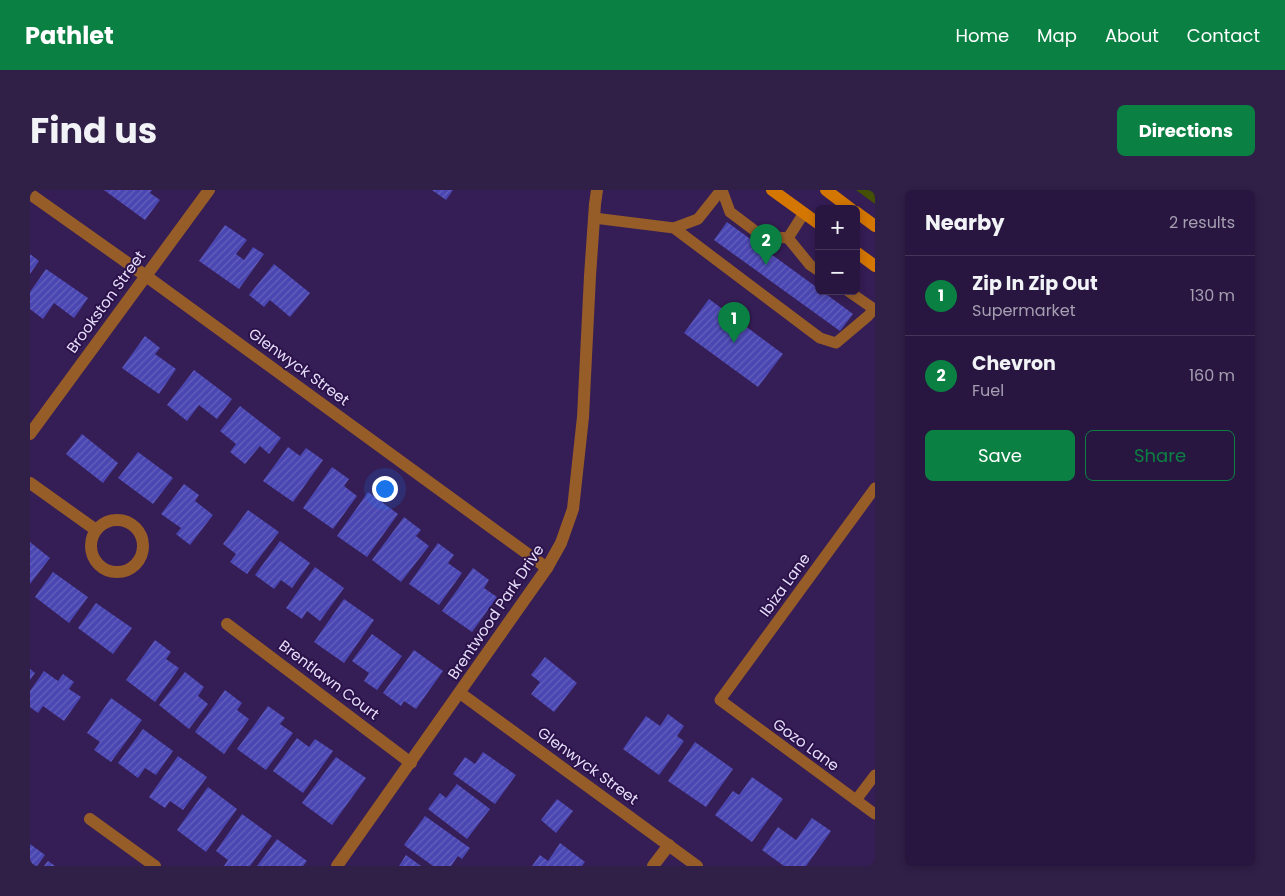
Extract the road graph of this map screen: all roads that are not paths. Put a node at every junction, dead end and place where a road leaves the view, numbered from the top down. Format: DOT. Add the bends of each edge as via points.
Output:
graph roads {
  1 [pos="209,190"];
  2 [pos="597,190"];
  3 [pos="722,190"];
  4 [pos="772,190"];
  5 [pos="826,190"];
  6 [pos="30,194"];
  7 [pos="847,205"];
  8 [pos="804,213"];
  9 [pos="860,215"];
  10 [pos="594,218"];
  11 [pos="815,221"];
  12 [pos="875,226"];
  13 [pos="674,228"];
  14 [pos="788,238"];
  15 [pos="860,255"];
  16 [pos="875,266"];
  17 [pos="815,268"];
  18 [pos="146,276"];
  19 [pos="854,295"];
  20 [pos="30,434"];
  21 [pos="30,482"];
  22 [pos="875,488"];
  23 [pos="96,530"];
  24 [pos="547,568"];
  25 [pos="227,624"];
  26 [pos="460,693"];
  27 [pos="720,700"];
  28 [pos="411,762"];
  29 [pos="875,774"];
  30 [pos="856,800"];
  31 [pos="875,814"];
  32 [pos="90,819"];
  33 [pos="669,845"];
  34 [pos="155,866"];
  35 [pos="336,866"];
  36 [pos="653,866"];
  37 [pos="697,866"];
  1 -- 18 [label="street, Brookston Street"];
  2 -- 10 [label="street, Brentwood Park Drive"];
  3 -- 13 [label="lane" via="698,218"];
  3 -- 14 [label="lane" via="730,212 762,236"];
  4 -- 8 [label="main road"];
  5 -- 7 [label="main road"];
  6 -- 18 [label="street, Glenwyck Street"];
  8 -- 11 [label="main road"];
  8 -- 14 [label="lane"];
  9 -- 12 [label="main road"];
  10 -- 13 [label="lane"];
  10 -- 24 [label="street, Brentwood Park Drive" via="583,417 573,509 561,543"];
  13 -- 19 [label="lane" via="820,338 836,342 874,309"];
  14 -- 17 [label="lane"];
  15 -- 16 [label="main road"];
  18 -- 20 [label="street, Brookston Street"];
  18 -- 24 [label="street, Glenwyck Street"];
  21 -- 23 [label="street"];
  22 -- 27 [label="lane, Ibiza Lane"];
  23 -- 23 [label="street" via="90,547 96,564 112,572 121,572 137,563 143,548 134,526 118,520 102,524"];
  24 -- 26 [label="street, Brentwood Park Drive"];
  25 -- 28 [label="street, Brentlawn Court"];
  26 -- 28 [label="street, Brentwood Park Drive"];
  26 -- 33 [label="street, Glenwyck Street"];
  27 -- 30 [label="lane, Gozo Lane"];
  28 -- 35 [label="street, Brentwood Park Drive"];
  29 -- 30 [label="lane"];
  30 -- 31 [label="lane, Gozo Lane"];
  32 -- 34 [label="street"];
  33 -- 36 [label="street"];
  33 -- 37 [label="street, Glenwyck Street"];
}
